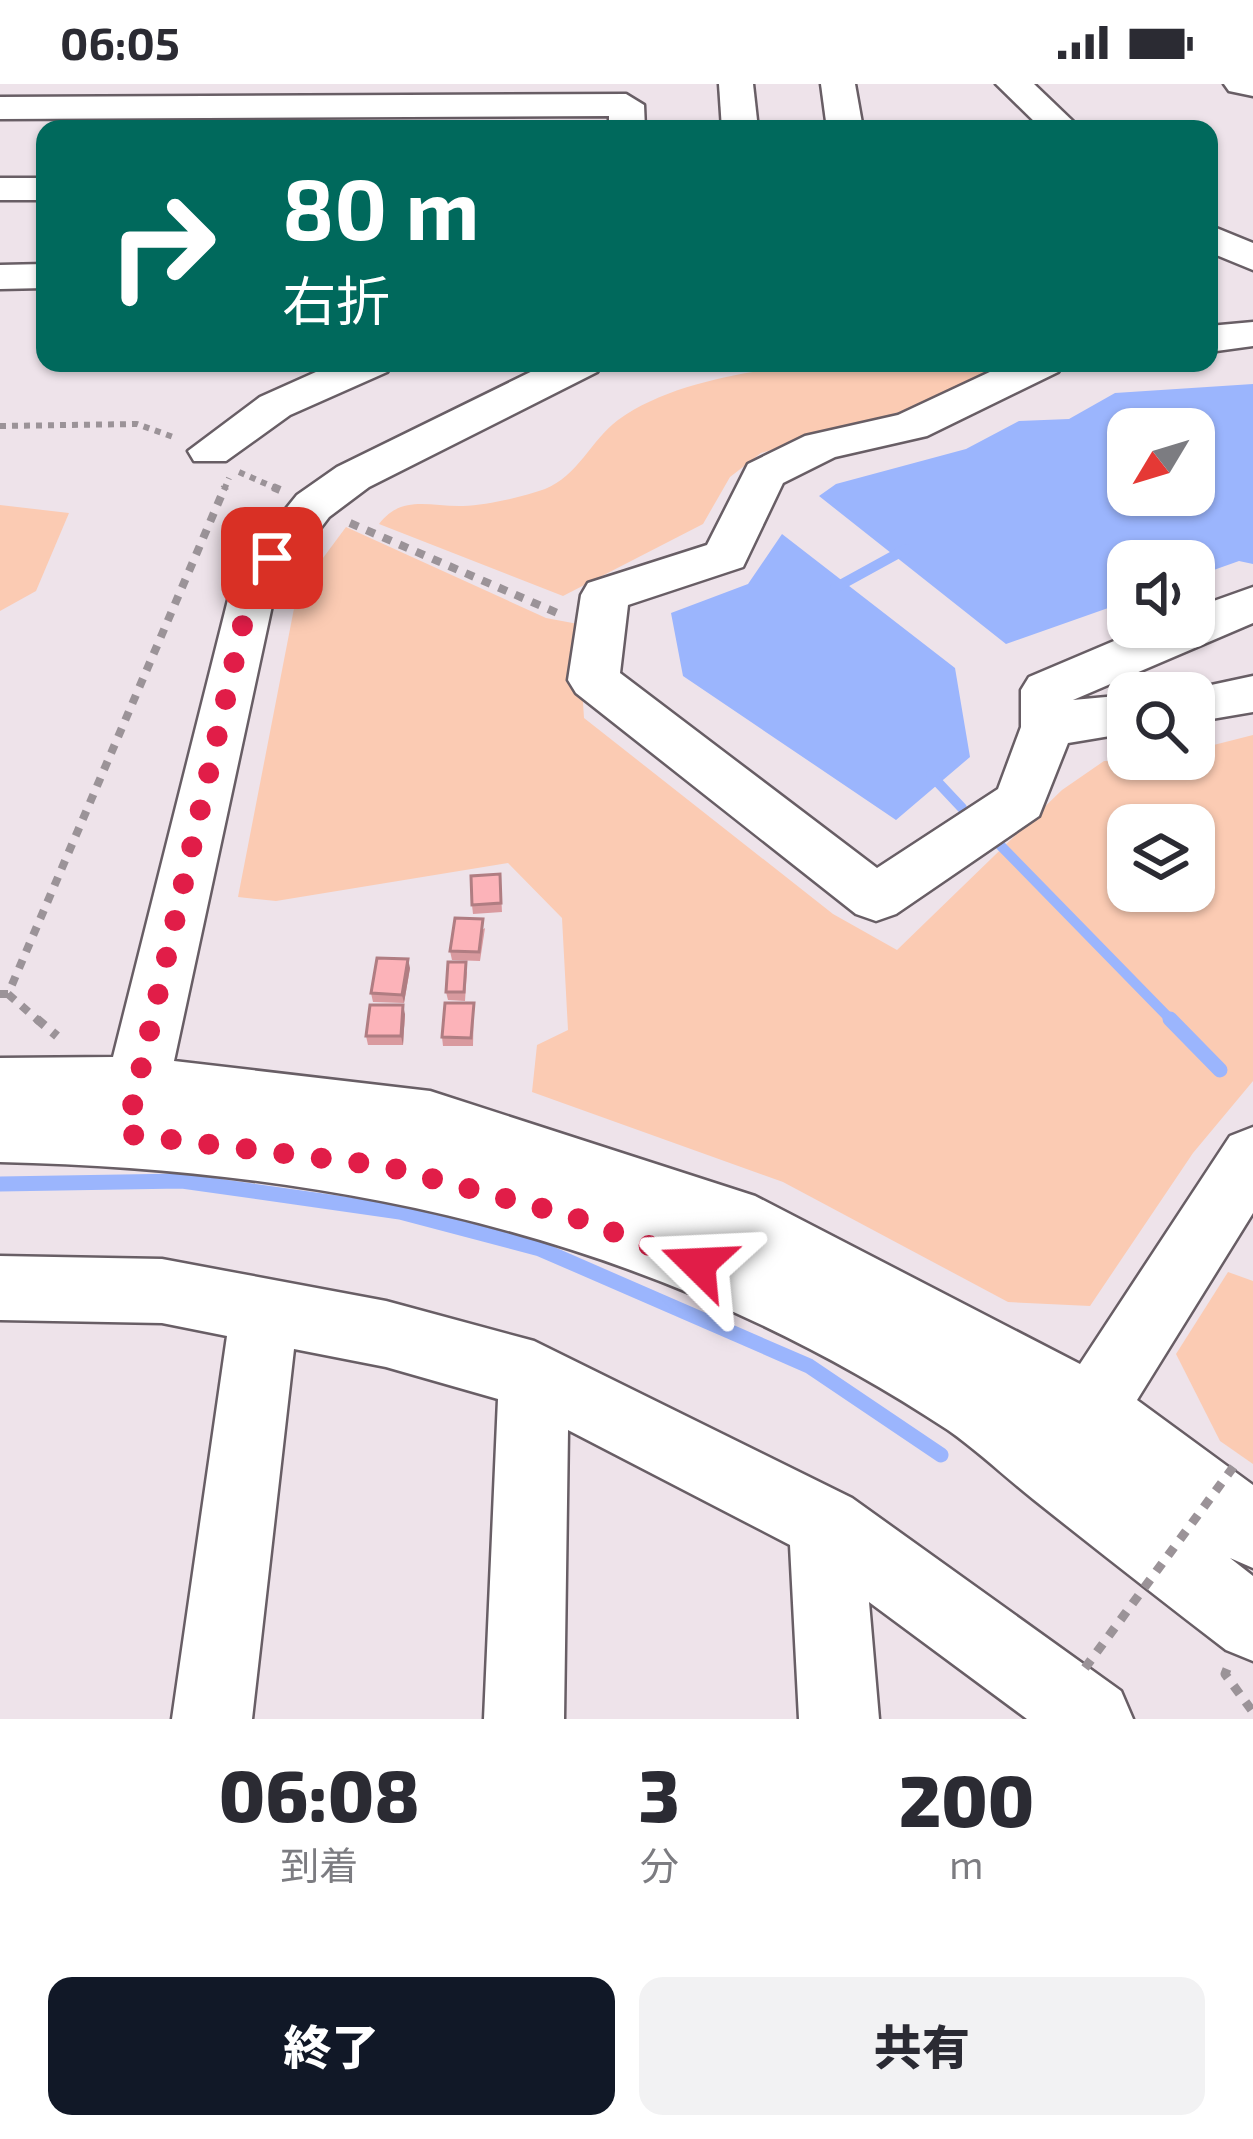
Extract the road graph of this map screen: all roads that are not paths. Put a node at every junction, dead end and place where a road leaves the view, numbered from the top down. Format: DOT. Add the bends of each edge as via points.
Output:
graph roads {
  1 [pos="736,84"];
  2 [pos="838,84"];
  3 [pos="1013,84"];
  4 [pos="1241,84"];
  5 [pos="1253,86"];
  6 [pos="328,106"];
  7 [pos="0,108"];
  8 [pos="474,117"];
  9 [pos="626,120"];
  10 [pos="739,120"];
  11 [pos="844,120"];
  12 [pos="1053,120"];
  13 [pos="36,188"];
  14 [pos="0,189"];
  15 [pos="1218,242"];
  16 [pos="1253,258"];
  17 [pos="36,276"];
  18 [pos="0,277"];
  19 [pos="1253,334"];
  20 [pos="1218,338"];
  21 [pos="352,372"];
  22 [pos="564,372"];
  23 [pos="1024,372"];
  24 [pos="210,451"];
  25 [pos="1253,604"];
  26 [pos="1215,619"];
  27 [pos="1144,648"];
  28 [pos="1253,694"];
  29 [pos="1215,700"];
  30 [pos="1107,717"];
  31 [pos="1047,727"];
  32 [pos="0,1084"];
  33 [pos="132,1109"];
  34 [pos="0,1134"];
  35 [pos="1253,1156"];
  36 [pos="1231,1233"];
  37 [pos="0,1288"];
  38 [pos="264,1312"];
  39 [pos="534,1375"];
  40 [pos="1089,1407"];
  41 [pos="1054,1471"];
  42 [pos="826,1524"];
  43 [pos="1253,1531"];
  44 [pos="1243,1640"];
  45 [pos="1089,1694"];
  46 [pos="212,1719"];
  47 [pos="524,1719"];
  48 [pos="839,1719"];
  1 -- 10 [label="street"];
  2 -- 11 [label="street"];
  3 -- 12 [label="street"];
  4 -- 5 [label="street"];
  6 -- 7 [label="street"];
  6 -- 8 [label="street"];
  8 -- 9 [label="street" via="626,105"];
  13 -- 14 [label="street"];
  15 -- 16 [label="street"];
  17 -- 18 [label="street"];
  19 -- 20 [label="street"];
  21 -- 24 [label="street" via="275,406"];
  22 -- 33 [label="street" via="353,477 313,506 252,584"];
  23 -- 31 [label="street" via="911,426 821,446 764,474 726,556 605,595 594,680 876,898 1020,802"];
  25 -- 26 [label="street"];
  27 -- 31 [label="street" via="1047,690"];
  28 -- 29 [label="street"];
  30 -- 31 [label="street"];
  32 -- 33 [label="street"];
  33 -- 34 [label="street"];
  33 -- 40 [label="street" via="430,1119 755,1226"];
  33 -- 41 [label="street" via="571,1216 782,1296 975,1407"];
  35 -- 36 [label="street"];
  36 -- 40 [label="street"];
  37 -- 38 [label="street" via="162,1291"];
  38 -- 39 [label="street" via="386,1334"];
  38 -- 46 [label="street"];
  39 -- 42 [label="street"];
  39 -- 47 [label="street"];
  40 -- 41 [label="street"];
  40 -- 43 [label="street"];
  41 -- 44 [label="street"];
  42 -- 45 [label="street"];
  42 -- 48 [label="street"];
}
